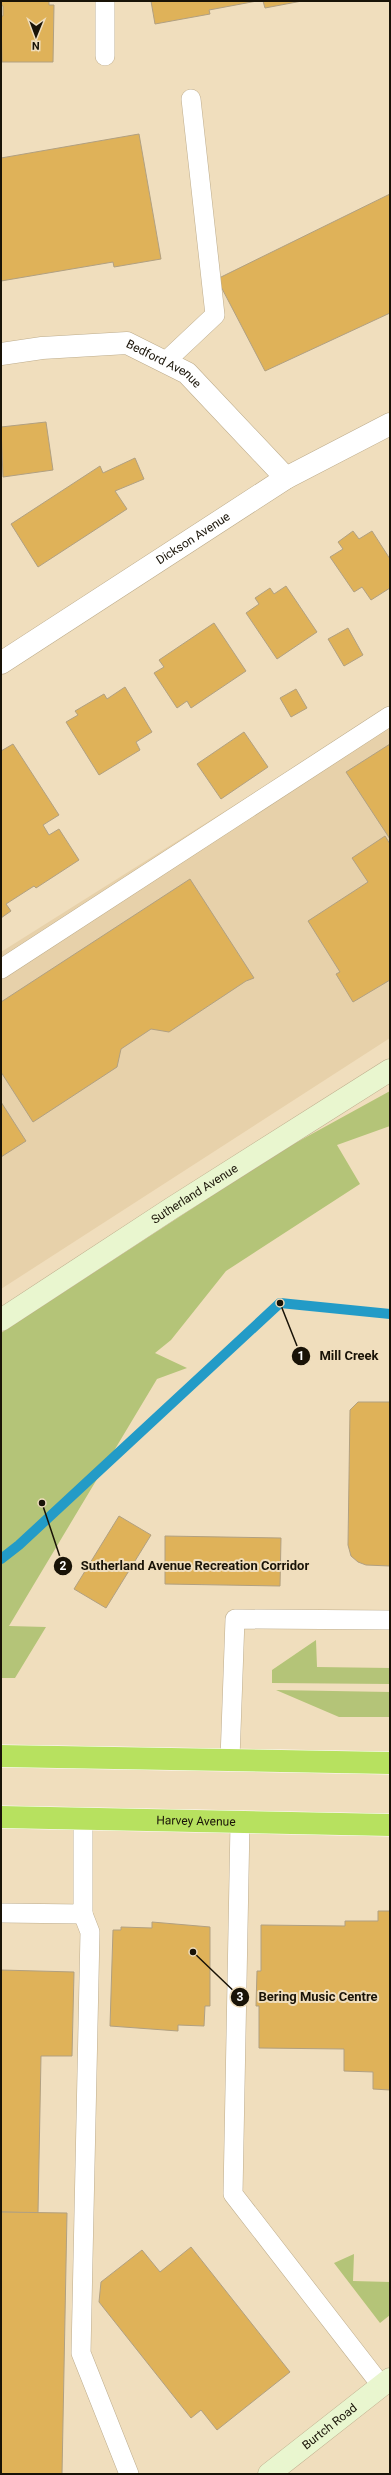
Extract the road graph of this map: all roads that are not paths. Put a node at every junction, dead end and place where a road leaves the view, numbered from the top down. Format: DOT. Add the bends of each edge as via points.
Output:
graph roads {
  1 [pos="105,1"];
  2 [pos="105,56"];
  3 [pos="191,99"];
  4 [pos="1,354"];
  5 [pos="165,362"];
  6 [pos="390,424"];
  7 [pos="286,478"];
  8 [pos="1,663"];
  9 [pos="390,716"];
  10 [pos="1,969"];
  11 [pos="390,1070"];
  12 [pos="1,1320"];
  13 [pos="390,1620"];
  14 [pos="1,1756"];
  15 [pos="230,1759"];
  16 [pos="390,1763"];
  17 [pos="1,1817"];
  18 [pos="83,1819"];
  19 [pos="240,1823"];
  20 [pos="390,1825"];
  21 [pos="1,1913"];
  22 [pos="84,1914"];
  23 [pos="386,2382"];
  24 [pos="281,2471"];
  25 [pos="129,2474"];
  1 -- 2 [label="lane"];
  3 -- 5 [label="lane" via="215,315"];
  4 -- 5 [label="street, Bedford Avenue" via="42,348 127,343"];
  5 -- 7 [label="street, Bedford Avenue" via="187,373"];
  6 -- 7 [label="street, Dickson Avenue"];
  7 -- 8 [label="street, Dickson Avenue"];
  9 -- 10 [label="lane"];
  11 -- 12 [label="street, Sutherland Avenue"];
  13 -- 15 [label="lane" via="235,1620"];
  14 -- 15 [label="highway"];
  15 -- 16 [label="highway"];
  17 -- 18 [label="highway, Harvey Avenue"];
  18 -- 19 [label="highway, Harvey Avenue"];
  18 -- 22 [label="lane"];
  19 -- 20 [label="highway, Harvey Avenue"];
  19 -- 23 [label="lane" via="233,2194"];
  21 -- 22 [label="lane"];
  22 -- 25 [label="lane" via="90,1932 81,2354"];
  23 -- 24 [label="street, Burtch Road"];
}
